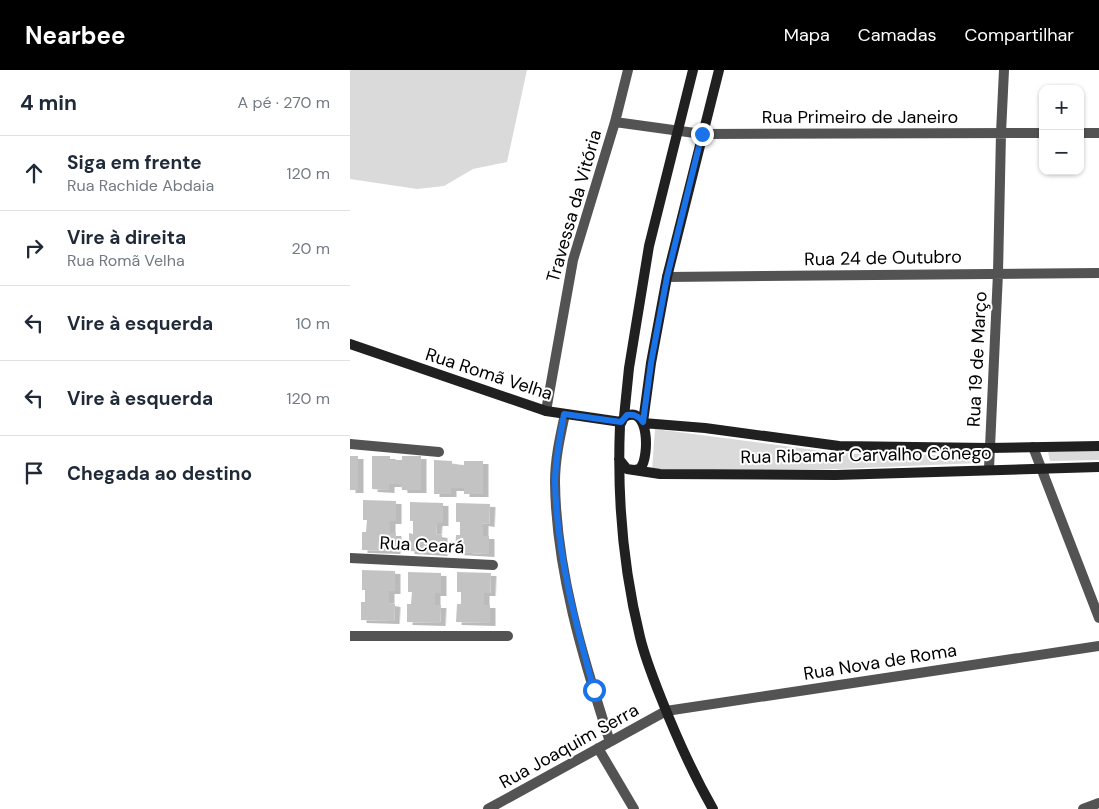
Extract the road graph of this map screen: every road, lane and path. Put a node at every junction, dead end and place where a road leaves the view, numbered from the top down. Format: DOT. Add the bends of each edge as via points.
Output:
graph roads {
  1 [pos="628,70"];
  2 [pos="693,70"];
  3 [pos="718,70"];
  4 [pos="1004,70"];
  5 [pos="615,122"];
  6 [pos="678,130"];
  7 [pos="1001,133"];
  8 [pos="1039,133"];
  9 [pos="1084,133"];
  10 [pos="1099,133"];
  11 [pos="702,134"];
  12 [pos="998,273"];
  13 [pos="1099,273"];
  14 [pos="667,277"];
  15 [pos="350,344"];
  16 [pos="546,411"];
  17 [pos="564,414"];
  18 [pos="623,419"];
  19 [pos="643,422"];
  20 [pos="350,444"];
  21 [pos="1099,446"];
  22 [pos="1034,447"];
  23 [pos="989,448"];
  24 [pos="438,452"];
  25 [pos="619,459"];
  26 [pos="1099,467"];
  27 [pos="988,469"];
  28 [pos="1040,469"];
  29 [pos="632,470"];
  30 [pos="620,490"];
  31 [pos="350,558"];
  32 [pos="493,564"];
  33 [pos="1099,618"];
  34 [pos="350,636"];
  35 [pos="508,636"];
  36 [pos="1099,646"];
  37 [pos="666,711"];
  38 [pos="610,742"];
  39 [pos="598,748"];
  40 [pos="1099,803"];
  41 [pos="488,809"];
  42 [pos="634,809"];
  43 [pos="713,809"];
  44 [pos="1082,809"];
  1 -- 5 [label="street, Travessa da Vitória"];
  2 -- 6 [label="main road"];
  3 -- 11 [label="main road"];
  4 -- 7 [label="street, Rua 19 de Março"];
  5 -- 6 [label="street, Rua Primeiro de Janeiro"];
  5 -- 16 [label="street, Travessa da Vitória" via="573,260"];
  6 -- 11 [label="street, Rua Primeiro de Janeiro"];
  6 -- 18 [label="main road" via="640,292"];
  7 -- 8 [label="street, Rua Primeiro de Janeiro"];
  7 -- 11 [label="street, Rua Primeiro de Janeiro"];
  7 -- 12 [label="street, Rua 19 de Março"];
  9 -- 10 [label="street"];
  11 -- 14 [label="main road"];
  12 -- 13 [label="street, Rua 24 de Outubro"];
  12 -- 14 [label="street, Rua 24 de Outubro"];
  12 -- 23 [label="street, Rua 19 de Março"];
  14 -- 19 [label="main road"];
  15 -- 16 [label="main road, Rua Romã Velha"];
  16 -- 17 [label="main road, Rua Romã Velha"];
  17 -- 18 [label="main road, Rua Romã Velha"];
  17 -- 38 [label="street" via="555,482 558,525 565,574 582,646"];
  18 -- 19 [label="main road, Rua Romã Velha" via="634,414"];
  18 -- 25 [label="main road"];
  19 -- 23 [label="main road, Rua Ribamar Carvalho Cônego" via="839,446"];
  19 -- 29 [label="main road" via="644,460 641,468"];
  20 -- 24 [label="street"];
  21 -- 22 [label="main road, Rua Ribamar Carvalho Cônego"];
  22 -- 23 [label="main road, Rua Ribamar Carvalho Cônego"];
  22 -- 28 [label="street"];
  23 -- 27 [label="street, Rua 19 de Março"];
  25 -- 29 [label="main road" via="624,467"];
  25 -- 30 [label="main road"];
  26 -- 28 [label="main road, Rua Ribamar Carvalho Cônego"];
  27 -- 28 [label="main road, Rua Ribamar Carvalho Cônego"];
  27 -- 29 [label="main road, Rua Ribamar Carvalho Cônego" via="836,475 660,474"];
  28 -- 33 [label="street"];
  29 -- 30 [label="main road"];
  30 -- 37 [label="main road" via="631,599 640,639"];
  31 -- 32 [label="street, Rua Ceará"];
  34 -- 35 [label="street"];
  36 -- 37 [label="street, Rua Nova de Roma"];
  37 -- 38 [label="street, Rua Joaquim Serra"];
  37 -- 43 [label="main road"];
  38 -- 39 [label="street, Rua Joaquim Serra"];
  39 -- 41 [label="street, Rua Joaquim Serra"];
  39 -- 42 [label="street"];
  40 -- 44 [label="street"];
}
